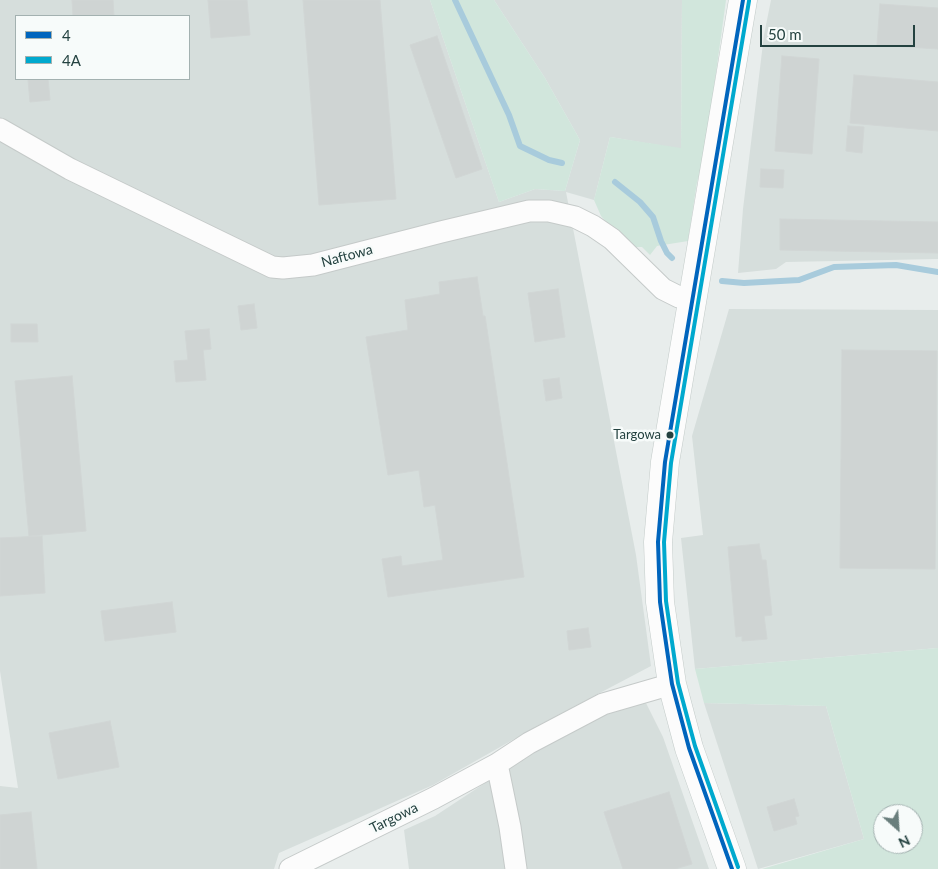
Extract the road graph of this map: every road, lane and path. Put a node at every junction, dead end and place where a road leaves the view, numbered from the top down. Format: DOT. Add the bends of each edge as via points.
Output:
graph roads {
  1 [pos="743,0"];
  2 [pos="0,129"];
  3 [pos="694,300"];
  4 [pos="672,684"];
  5 [pos="497,764"];
  6 [pos="290,869"];
  7 [pos="516,869"];
  8 [pos="732,869"];
  1 -- 3 [label="street"];
  2 -- 3 [label="street, Naftowa" via="70,169 272,267 313,265 530,211 549,211 575,217 603,232 663,289"];
  3 -- 4 [label="street" via="665,462 659,519 660,602"];
  4 -- 5 [label="street, Targowa" via="603,704 529,743"];
  4 -- 8 [label="street" via="690,748"];
  5 -- 6 [label="street, Targowa"];
  5 -- 7 [label="street"];
}
